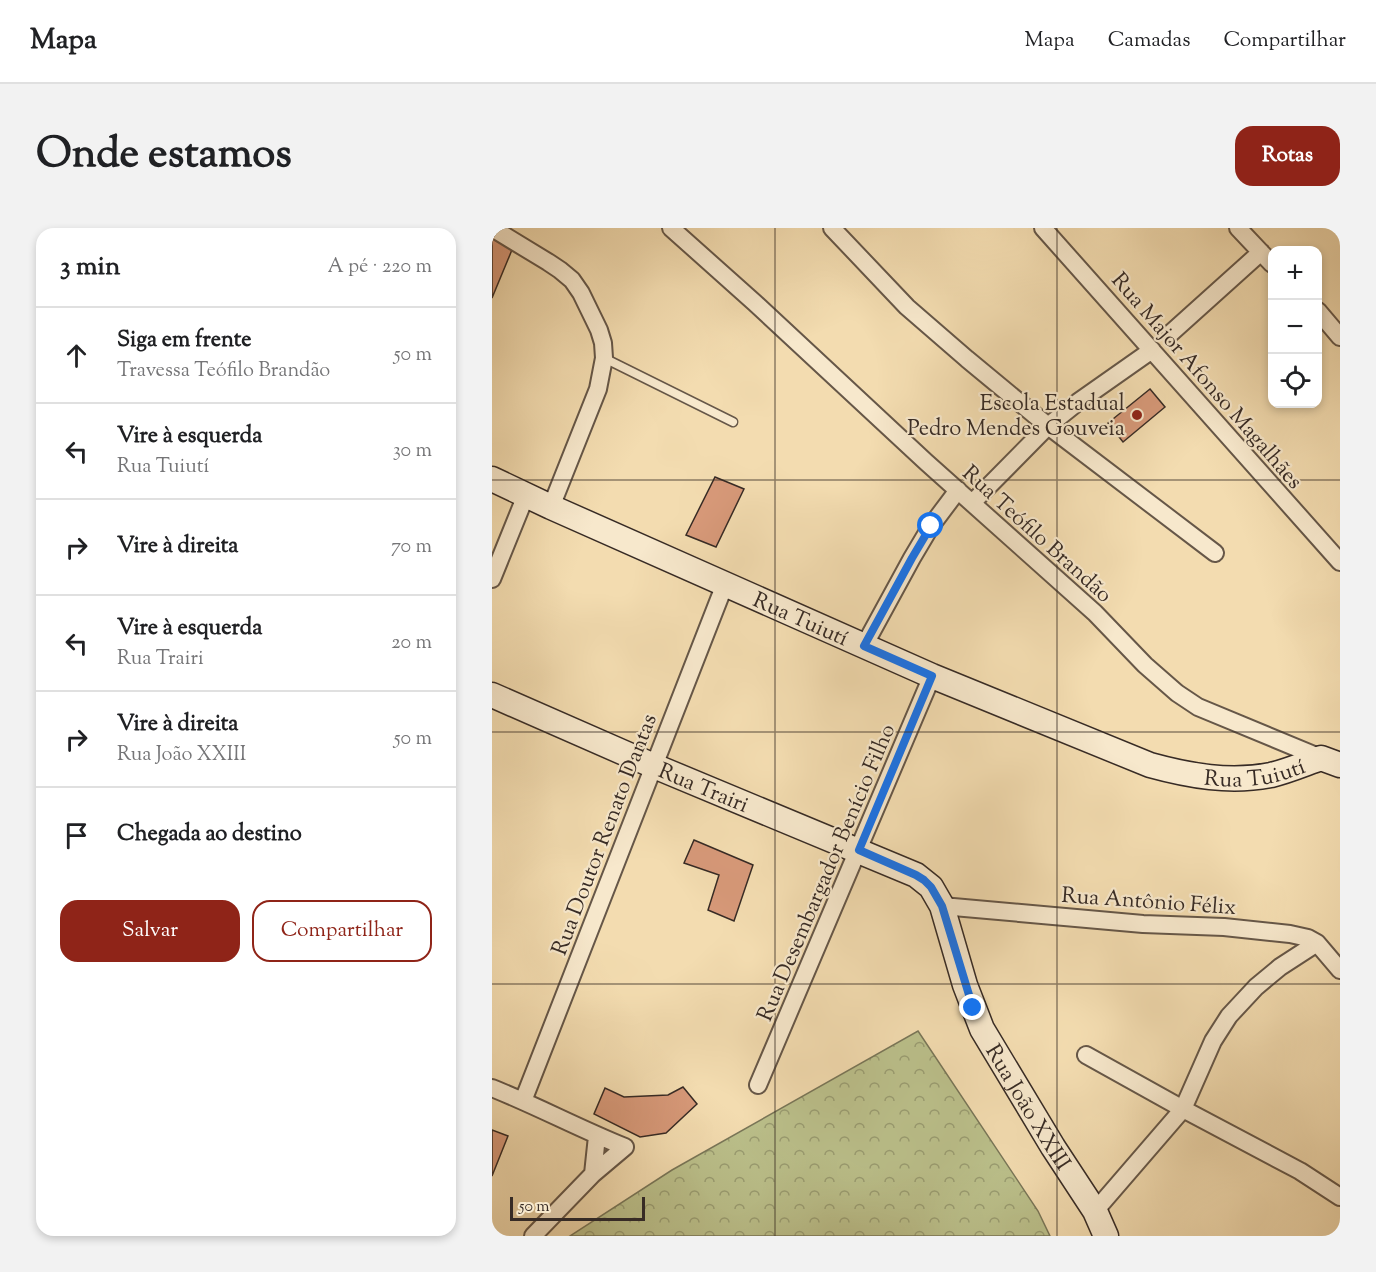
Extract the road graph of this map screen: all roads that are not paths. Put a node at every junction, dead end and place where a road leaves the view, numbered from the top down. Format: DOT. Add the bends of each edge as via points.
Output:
graph roads {
  1 [pos="492,228"];
  2 [pos="671,228"];
  3 [pos="832,228"];
  4 [pos="1043,228"];
  5 [pos="1238,228"];
  6 [pos="1267,258"];
  7 [pos="1322,315"];
  8 [pos="1336,325"];
  9 [pos="1171,333"];
  10 [pos="1152,350"];
  11 [pos="604,358"];
  12 [pos="733,422"];
  13 [pos="1048,426"];
  14 [pos="492,479"];
  15 [pos="958,490"];
  16 [pos="526,495"];
  17 [pos="972,502"];
  18 [pos="551,507"];
  19 [pos="1215,553"];
  20 [pos="1340,562"];
  21 [pos="492,579"];
  22 [pos="725,584"];
  23 [pos="864,646"];
  24 [pos="932,676"];
  25 [pos="492,695"];
  26 [pos="1330,761"];
  27 [pos="654,766"];
  28 [pos="859,850"];
  29 [pos="916,875"];
  30 [pos="942,906"];
  31 [pos="1317,944"];
  32 [pos="1340,970"];
  33 [pos="1086,1055"];
  34 [pos="758,1085"];
  35 [pos="492,1088"];
  36 [pos="523,1101"];
  37 [pos="1183,1109"];
  38 [pos="597,1136"];
  39 [pos="593,1174"];
  40 [pos="1340,1197"];
  41 [pos="1095,1211"];
  42 [pos="533,1236"];
  43 [pos="1106,1236"];
  1 -- 11 [label="street" via="572,280 599,330"];
  2 -- 15 [label="street, Rua Teófilo Brandão"];
  3 -- 13 [label="street" via="907,307"];
  4 -- 10 [label="street, Rua Major Afonso Magalhães"];
  5 -- 6 [label="street"];
  6 -- 9 [label="street"];
  7 -- 8 [label="street"];
  10 -- 13 [label="street"];
  10 -- 20 [label="street, Rua Major Afonso Magalhães"];
  11 -- 12 [label="lane"];
  11 -- 18 [label="street" via="598,389"];
  13 -- 17 [label="street"];
  13 -- 19 [label="street"];
  14 -- 16 [label="street, Rua Tuiutí"];
  15 -- 17 [label="street, Rua Teófilo Brandão"];
  15 -- 23 [label="street" via="931,526"];
  16 -- 18 [label="street, Rua Tuiutí"];
  16 -- 21 [label="street"];
  17 -- 26 [label="street, Rua Teófilo Brandão" via="1177,693 1198,707"];
  18 -- 22 [label="street, Rua Tuiutí"];
  22 -- 23 [label="street, Rua Tuiutí"];
  22 -- 27 [label="street, Rua Doutor Renato Dantas"];
  23 -- 24 [label="street, Rua Tuiutí"];
  24 -- 26 [label="street, Rua Tuiutí" via="1150,765 1181,773 1239,779"];
  24 -- 28 [label="street, Rua Desembargador Benício Filho"];
  25 -- 27 [label="street, Rua Trairi"];
  27 -- 28 [label="street, Rua Trairi"];
  27 -- 36 [label="street, Rua Doutor Renato Dantas"];
  28 -- 29 [label="street, Rua Trairi"];
  28 -- 34 [label="street, Rua Desembargador Benício Filho"];
  29 -- 30 [label="street, Rua João XXIII" via="931,887"];
  30 -- 31 [label="street, Rua Antônio Félix" via="1267,931 1299,935"];
  30 -- 41 [label="street, Rua João XXIII" via="982,1029"];
  31 -- 32 [label="street, Rua Antônio Félix"];
  31 -- 37 [label="street" via="1280,967 1229,1016 1213,1041"];
  33 -- 37 [label="street"];
  35 -- 36 [label="street"];
  36 -- 38 [label="street"];
  37 -- 40 [label="street" via="1300,1171"];
  37 -- 41 [label="street"];
  38 -- 39 [label="street"];
  38 -- 39 [label="street" via="625,1147"];
  39 -- 42 [label="street"];
  41 -- 43 [label="street, Rua João XXIII"];
}
